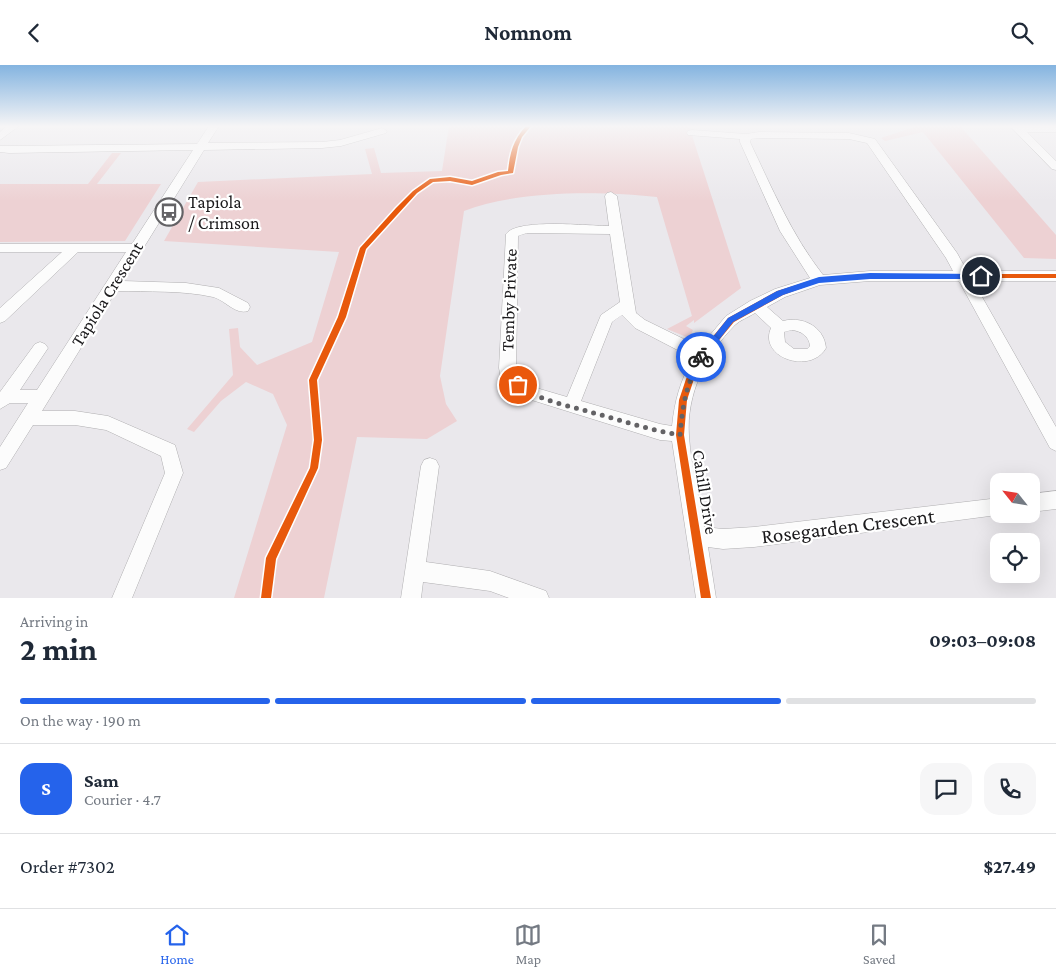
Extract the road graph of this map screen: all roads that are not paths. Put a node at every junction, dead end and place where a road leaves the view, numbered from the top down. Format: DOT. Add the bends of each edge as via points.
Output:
graph roads {
  1 [pos="198,151"];
  2 [pos="749,151"];
  3 [pos="878,151"];
  4 [pos="1039,151"];
  5 [pos="1056,167"];
  6 [pos="611,196"];
  7 [pos="615,230"];
  8 [pos="0,248"];
  9 [pos="75,248"];
  10 [pos="135,248"];
  11 [pos="1056,276"];
  12 [pos="962,277"];
  13 [pos="819,280"];
  14 [pos="112,286"];
  15 [pos="627,304"];
  16 [pos="755,305"];
  17 [pos="243,307"];
  18 [pos="0,317"];
  19 [pos="780,327"];
  20 [pos="40,348"];
  21 [pos="702,355"];
  22 [pos="42,397"];
  23 [pos="4,399"];
  24 [pos="571,406"];
  25 [pos="29,418"];
  26 [pos="680,435"];
  27 [pos="1056,443"];
  28 [pos="0,462"];
  29 [pos="430,466"];
  30 [pos="1056,500"];
  31 [pos="1040,502"];
  32 [pos="990,508"];
  33 [pos="696,536"];
  34 [pos="415,571"];
  35 [pos="122,598"];
  36 [pos="411,598"];
  37 [pos="540,598"];
  38 [pos="706,598"];
  1 -- 10 [label="street, Tapiola Crescent"];
  2 -- 13 [label="street" via="788,234"];
  3 -- 12 [label="street" via="952,256"];
  4 -- 5 [label="street"];
  6 -- 7 [label="street"];
  7 -- 15 [label="street"];
  7 -- 24 [label="street, Temby Private" via="526,229 512,234 508,379 528,392"];
  8 -- 9 [label="street"];
  9 -- 10 [label="street"];
  9 -- 18 [label="street"];
  10 -- 14 [label="street, Tapiola Crescent"];
  11 -- 12 [label="street, Cahill Drive"];
  12 -- 13 [label="street, Cahill Drive" via="870,276"];
  12 -- 27 [label="street"];
  13 -- 16 [label="street, Cahill Drive"];
  14 -- 17 [label="street" via="186,288 219,293"];
  14 -- 22 [label="street, Tapiola Crescent"];
  15 -- 21 [label="street" via="629,315 640,324"];
  15 -- 24 [label="street" via="606,319"];
  16 -- 19 [label="street"];
  16 -- 21 [label="street, Cahill Drive" via="731,320"];
  20 -- 23 [label="street"];
  21 -- 26 [label="street, Cahill Drive" via="683,400"];
  22 -- 23 [label="street"];
  22 -- 25 [label="street, Tapiola Crescent"];
  24 -- 26 [label="street, Temby Private"];
  25 -- 28 [label="street, Tapiola Crescent"];
  25 -- 35 [label="street" via="75,418 108,423 169,451 174,473"];
  26 -- 33 [label="street, Cahill Drive"];
  29 -- 34 [label="street"];
  30 -- 31 [label="street"];
  32 -- 33 [label="street, Rosegarden Crescent" via="754,537 723,539"];
  33 -- 38 [label="street, Cahill Drive"];
  34 -- 36 [label="street"];
  34 -- 37 [label="street" via="490,581"];
}
